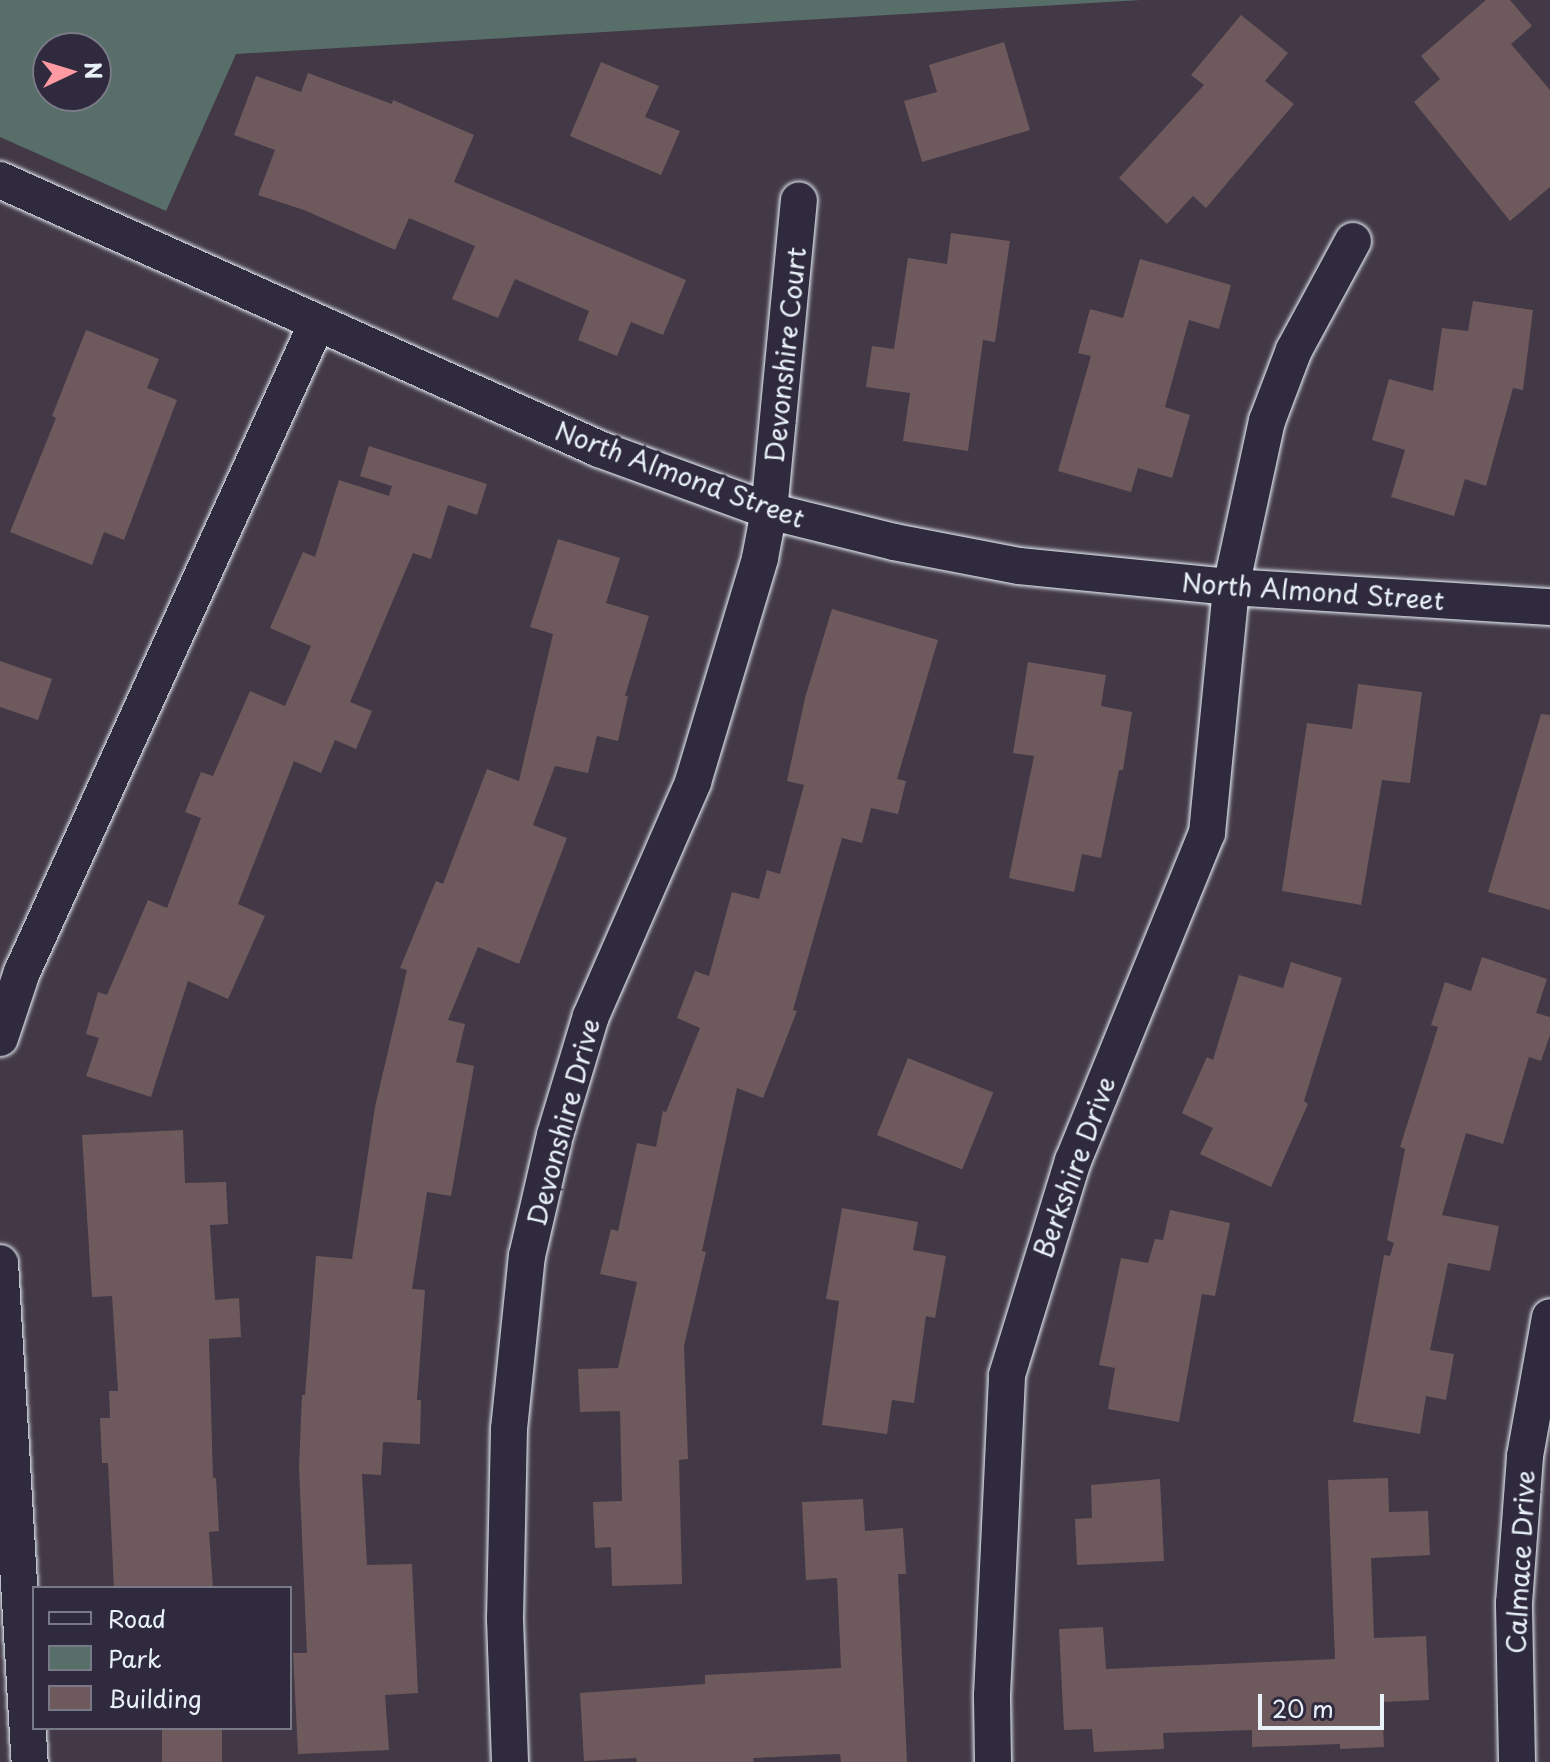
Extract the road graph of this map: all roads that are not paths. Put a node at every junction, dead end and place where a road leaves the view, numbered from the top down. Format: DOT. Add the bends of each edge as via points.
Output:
graph roads {
  1 [pos="0,180"];
  2 [pos="799,200"];
  3 [pos="1353,241"];
  4 [pos="317,323"];
  5 [pos="769,511"];
  6 [pos="1231,587"];
  7 [pos="1550,607"];
  8 [pos="0,1038"];
  9 [pos="0,1263"];
  10 [pos="0,1271"];
  11 [pos="1550,1317"];
  12 [pos="30,1762"];
  13 [pos="510,1762"];
  14 [pos="993,1762"];
  15 [pos="1517,1762"];
  1 -- 4 [label="street, North Almond Street"];
  2 -- 5 [label="street, Devonshire Court"];
  3 -- 6 [label="street, Berkshire Drive" via="1294,350 1267,421"];
  4 -- 5 [label="street, North Almond Street" via="599,449"];
  4 -- 8 [label="street" via="22,972"];
  5 -- 6 [label="street, North Almond Street" via="1019,566"];
  5 -- 13 [label="street, Devonshire Drive" via="760,558 693,782 591,1016 555,1135 527,1256 509,1429 505,1619"];
  6 -- 7 [label="street, North Almond Street"];
  6 -- 14 [label="street, Berkshire Drive" via="1207,833 1073,1161 1007,1375"];
  9 -- 10 [label="street"];
  10 -- 12 [label="street"];
  11 -- 15 [label="street, Calmace Drive" via="1525,1456 1514,1603"];
}
